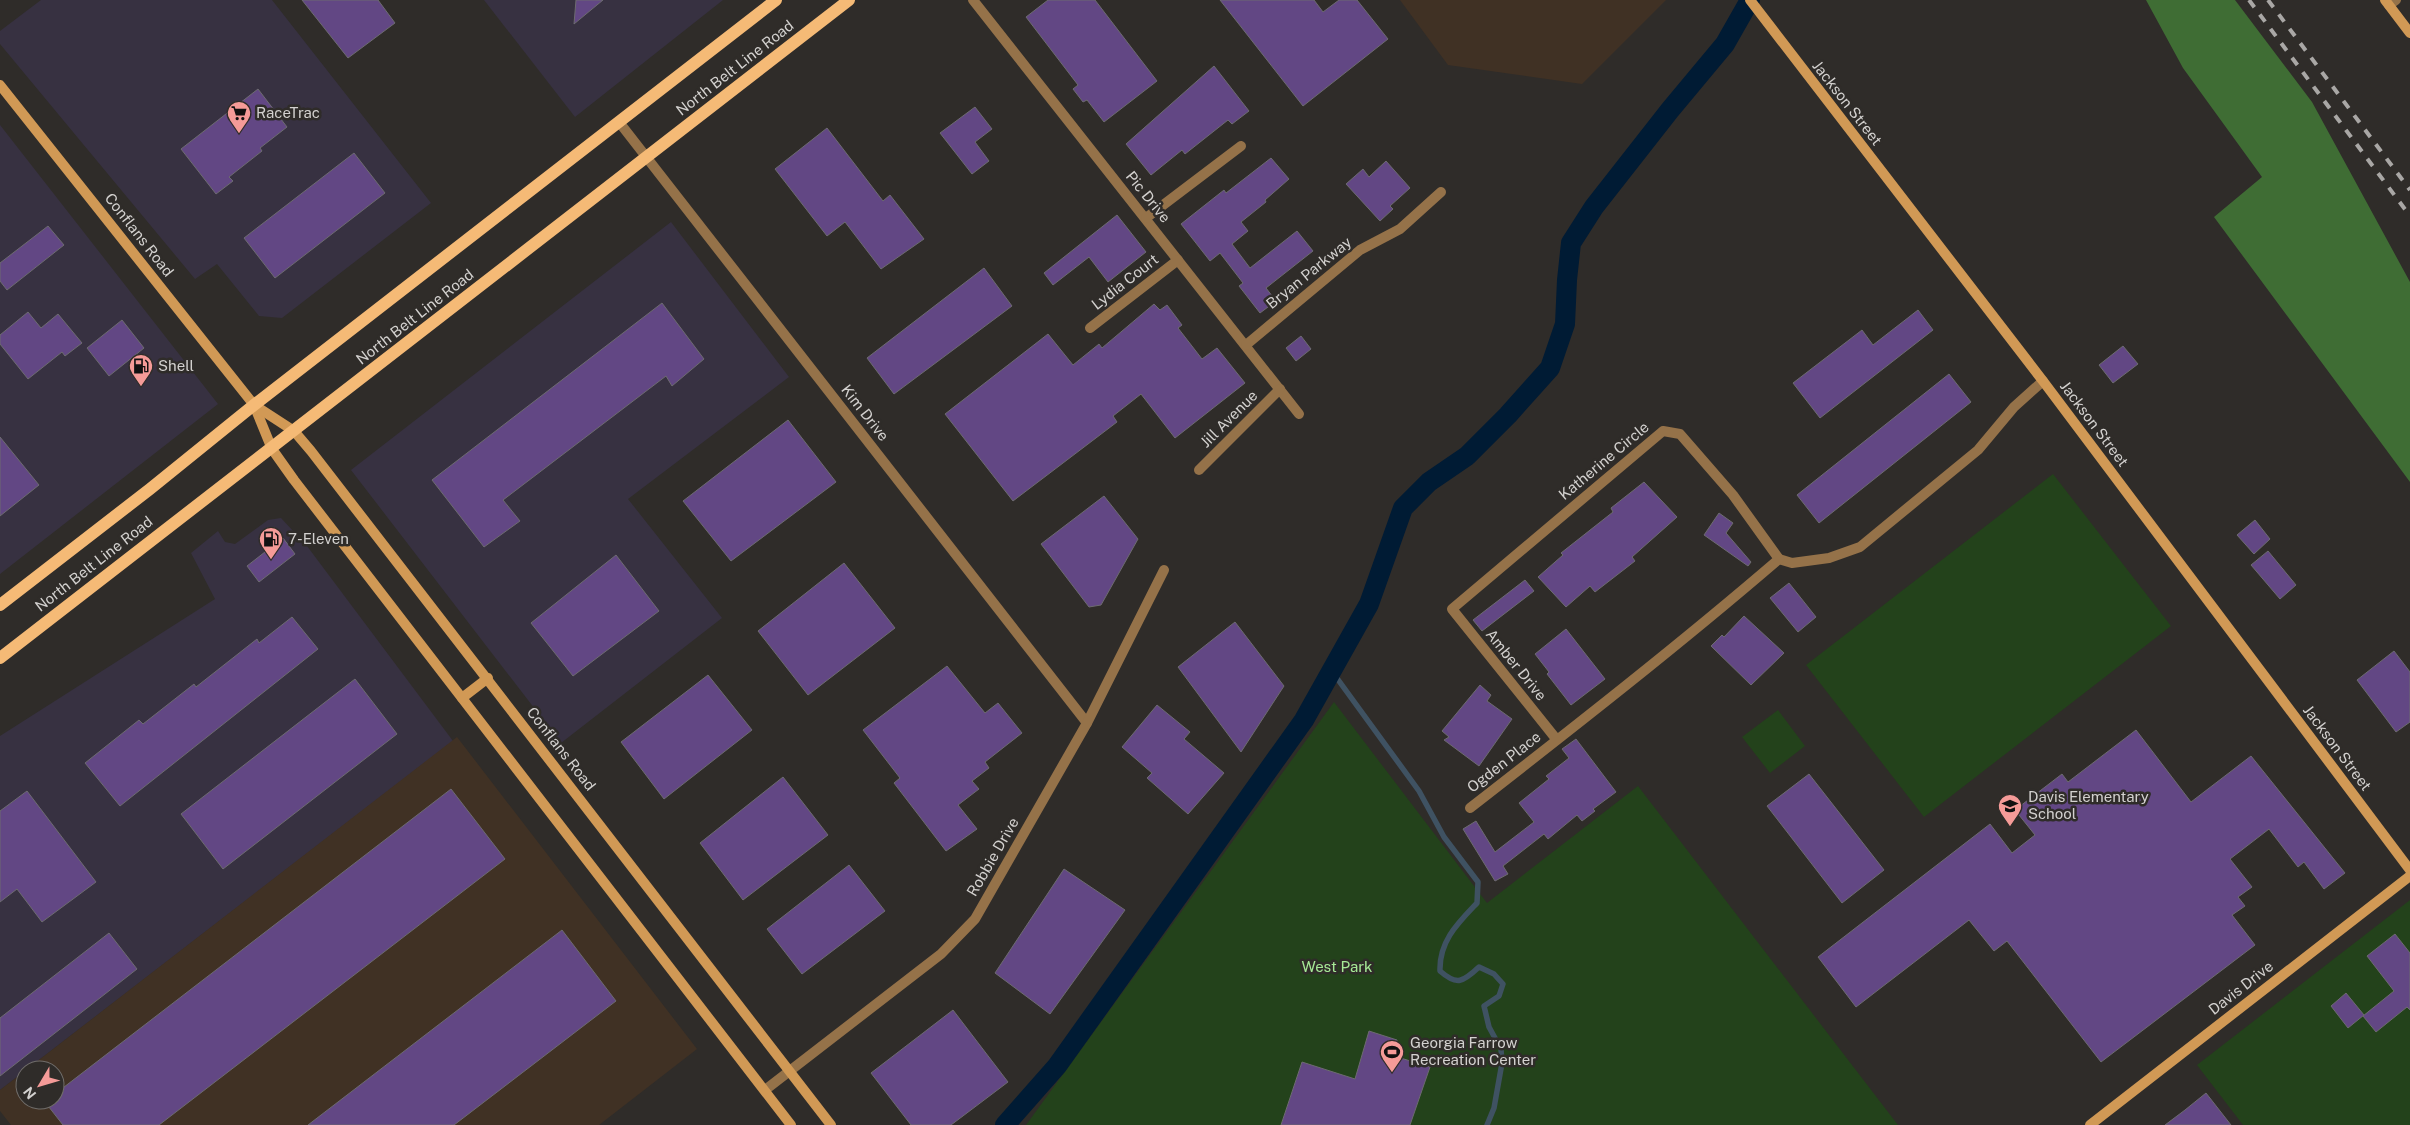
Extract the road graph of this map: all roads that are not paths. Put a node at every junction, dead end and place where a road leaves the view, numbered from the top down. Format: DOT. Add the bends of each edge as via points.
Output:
graph roads {
  1 [pos="776,0"];
  2 [pos="850,0"];
  3 [pos="973,0"];
  4 [pos="1750,0"];
  5 [pos="2390,2"];
  6 [pos="2410,33"];
  7 [pos="0,85"];
  8 [pos="619,122"];
  9 [pos="1241,146"];
  10 [pos="647,157"];
  11 [pos="1441,192"];
  12 [pos="1146,218"];
  13 [pos="1178,260"];
  14 [pos="1090,328"];
  15 [pos="1246,345"];
  16 [pos="2043,381"];
  17 [pos="1280,388"];
  18 [pos="254,405"];
  19 [pos="1299,414"];
  20 [pos="294,432"];
  21 [pos="272,449"];
  22 [pos="1199,470"];
  23 [pos="1780,559"];
  24 [pos="1164,570"];
  25 [pos="0,605"];
  26 [pos="1452,609"];
  27 [pos="0,658"];
  28 [pos="488,678"];
  29 [pos="462,698"];
  30 [pos="1087,723"];
  31 [pos="1557,740"];
  32 [pos="1470,808"];
  33 [pos="2410,870"];
  34 [pos="2410,876"];
  35 [pos="790,1072"];
  36 [pos="765,1090"];
  37 [pos="791,1125"];
  38 [pos="831,1125"];
  39 [pos="2090,1125"];
  1 -- 8 [label="main road, North Belt Line Road"];
  2 -- 10 [label="main road, North Belt Line Road"];
  3 -- 12 [label="street, Pic Drive"];
  4 -- 16 [label="main road, Jackson Street"];
  5 -- 6 [label="main road"];
  7 -- 18 [label="main road, Conflans Road"];
  8 -- 10 [label="street, Kim Drive"];
  8 -- 18 [label="main road, North Belt Line Road"];
  9 -- 12 [label="street"];
  10 -- 20 [label="main road, North Belt Line Road"];
  10 -- 30 [label="street, Kim Drive"];
  11 -- 15 [label="street, Bryan Parkway" via="1400,229 1360,250"];
  12 -- 13 [label="street, Pic Drive"];
  13 -- 14 [label="street, Lydia Court"];
  13 -- 15 [label="street, Pic Drive"];
  15 -- 17 [label="street, Pic Drive"];
  16 -- 23 [label="street" via="2014,407 1978,450 1860,547 1829,558 1792,563"];
  16 -- 33 [label="main road, Jackson Street"];
  17 -- 19 [label="street, Pic Drive"];
  17 -- 22 [label="street, Jill Avenue"];
  18 -- 20 [label="main road, Conflans Road"];
  18 -- 21 [label="main road, Conflans Road"];
  18 -- 25 [label="main road, North Belt Line Road"];
  20 -- 21 [label="main road, North Belt Line Road"];
  20 -- 28 [label="main road, Conflans Road"];
  21 -- 27 [label="main road, North Belt Line Road"];
  21 -- 29 [label="main road, Conflans Road"];
  23 -- 26 [label="street, Katherine Circle" via="1733,495 1680,434 1663,431"];
  23 -- 31 [label="street"];
  24 -- 30 [label="street, Robbie Drive"];
  26 -- 31 [label="street, Amber Drive"];
  28 -- 29 [label="main road"];
  28 -- 35 [label="main road, Conflans Road"];
  29 -- 36 [label="main road, Conflans Road"];
  30 -- 35 [label="street, Robbie Drive" via="975,919 941,954"];
  31 -- 32 [label="street, Ogden Place"];
  34 -- 39 [label="main road, Davis Drive"];
  35 -- 36 [label="street, Robbie Drive"];
  35 -- 38 [label="main road, Conflans Road"];
  36 -- 37 [label="main road, Conflans Road"];
}
